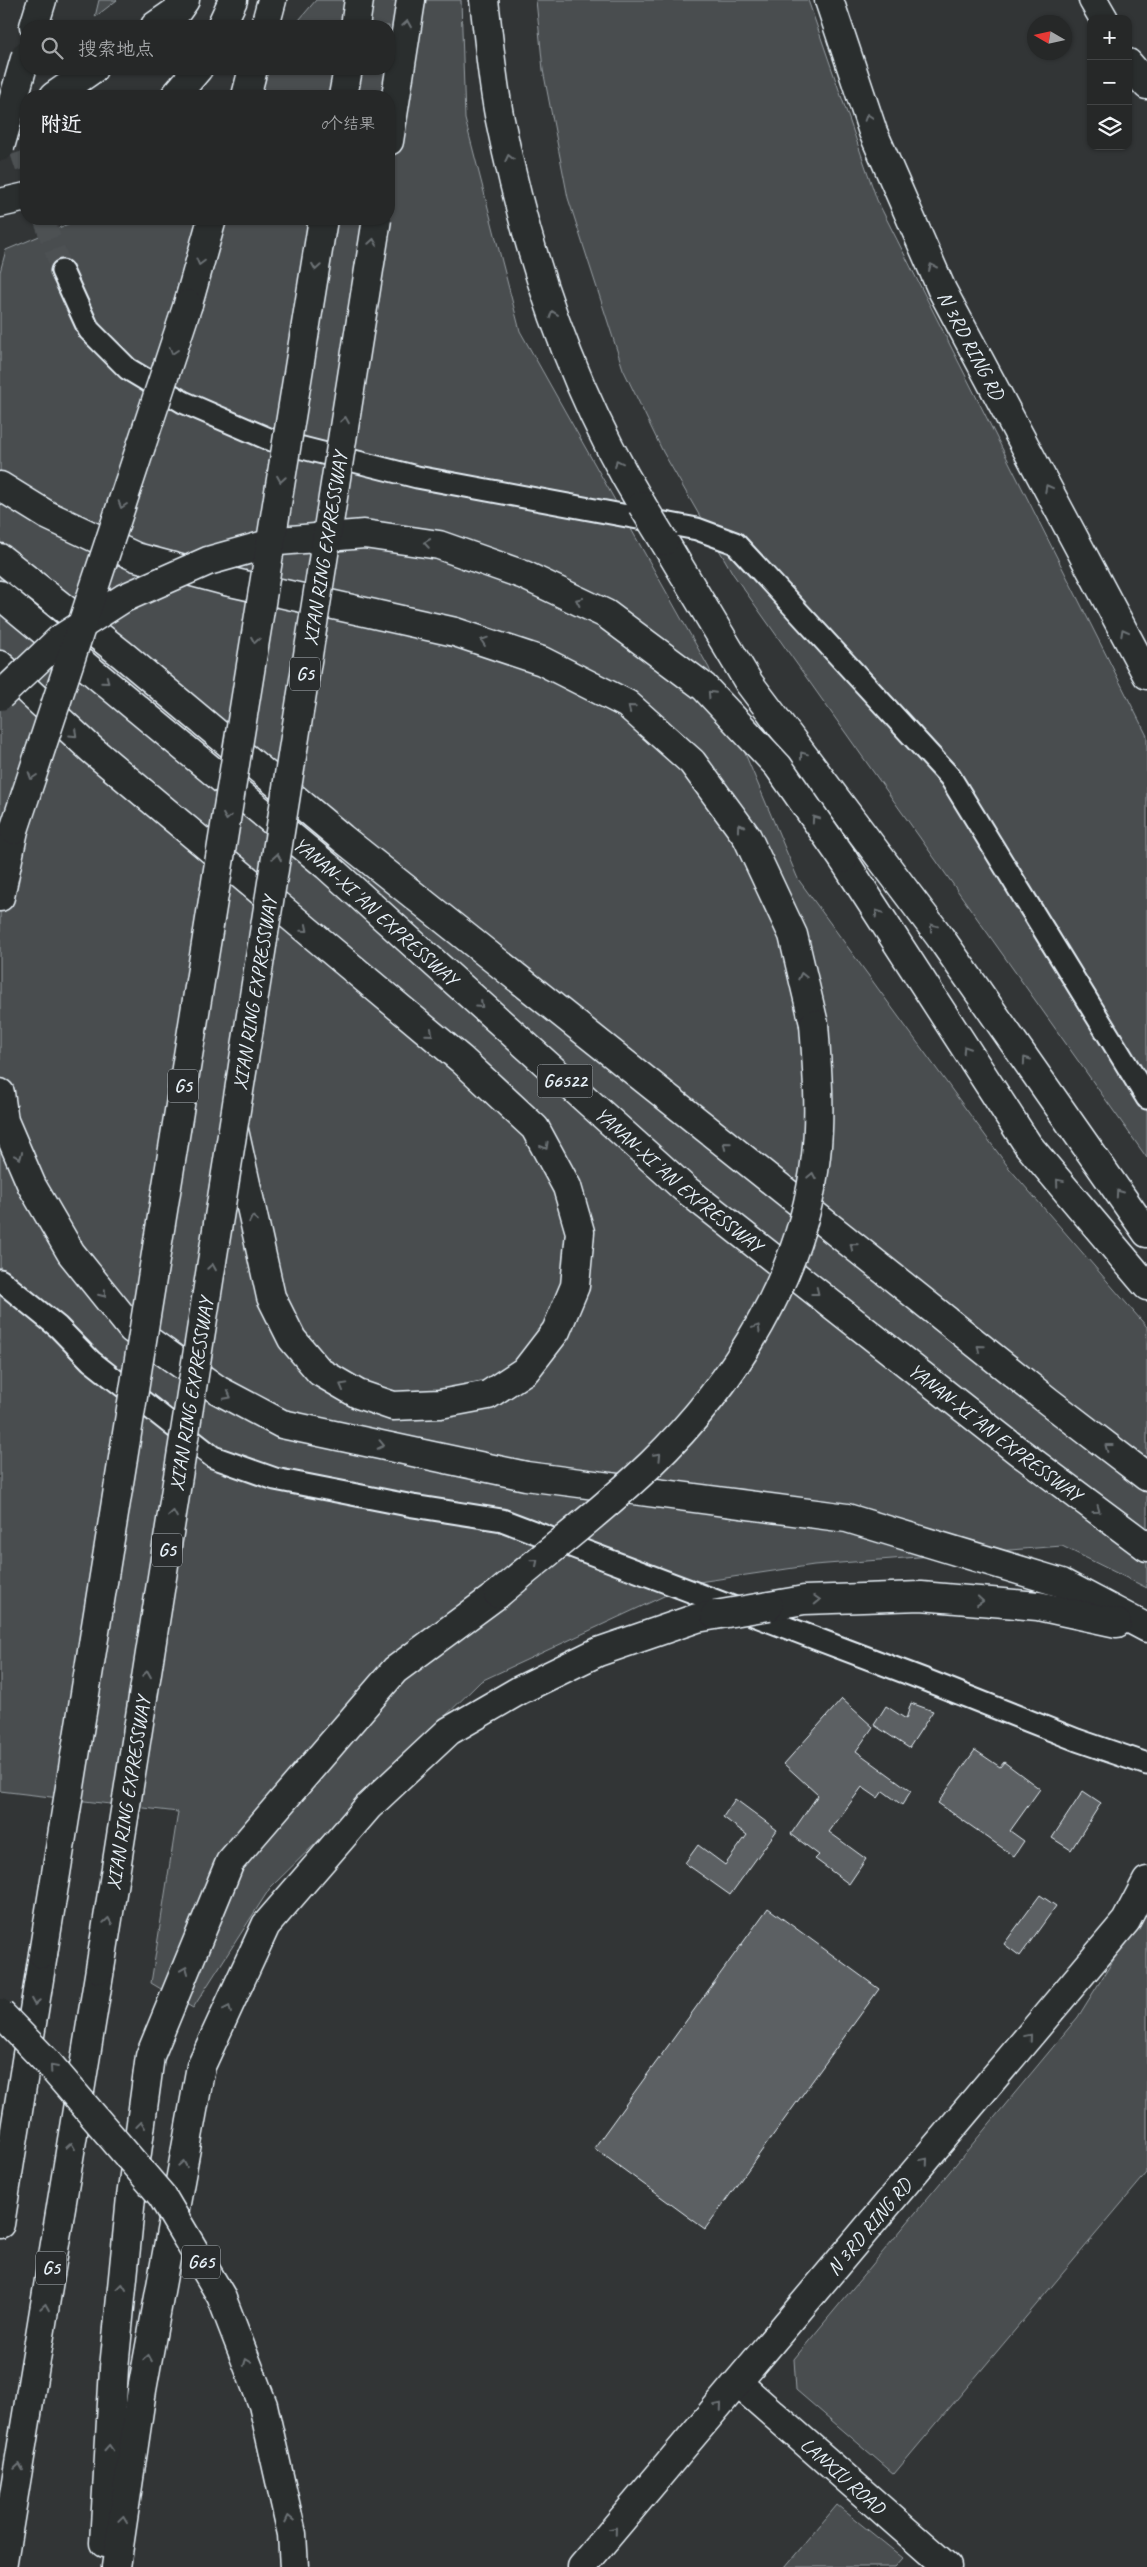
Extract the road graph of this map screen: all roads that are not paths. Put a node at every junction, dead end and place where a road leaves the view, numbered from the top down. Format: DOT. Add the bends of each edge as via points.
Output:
graph roads {
  1 [pos="42,0"];
  2 [pos="185,0"];
  3 [pos="232,0"];
  4 [pos="272,0"];
  5 [pos="359,0"];
  6 [pos="411,0"];
  7 [pos="484,0"];
  8 [pos="829,0"];
  9 [pos="1094,0"];
  10 [pos="1102,15"];
  11 [pos="36,20"];
  12 [pos="163,20"];
  13 [pos="224,20"];
  14 [pos="267,20"];
  15 [pos="356,20"];
  16 [pos="1132,68"];
  17 [pos="20,75"];
  18 [pos="84,75"];
  19 [pos="193,75"];
  20 [pos="251,75"];
  21 [pos="347,75"];
  22 [pos="1147,85"];
  23 [pos="63,90"];
  24 [pos="180,90"];
  25 [pos="248,90"];
  26 [pos="344,90"];
  27 [pos="395,103"];
  28 [pos="20,118"];
  29 [pos="0,123"];
  30 [pos="0,148"];
  31 [pos="20,198"];
  32 [pos="0,203"];
  33 [pos="210,225"];
  34 [pos="323,225"];
  35 [pos="376,225"];
  36 [pos="62,271"];
  37 [pos="0,486"];
  38 [pos="0,558"];
  39 [pos="0,595"];
  40 [pos="0,665"];
  41 [pos="1147,675"];
  42 [pos="0,696"];
  43 [pos="0,897"];
  44 [pos="0,1093"];
  45 [pos="1147,1098"];
  46 [pos="234,1130"];
  47 [pos="1147,1233"];
  48 [pos="0,1280"];
  49 [pos="1147,1286"];
  50 [pos="1147,1477"];
  51 [pos="1147,1547"];
  52 [pos="1147,1629"];
  53 [pos="1147,1764"];
  54 [pos="1147,1881"];
  55 [pos="0,2013"];
  56 [pos="0,2224"];
  57 [pos="738,2383"];
  58 [pos="2,2567"];
  59 [pos="102,2567"];
  60 [pos="116,2567"];
  61 [pos="294,2567"];
  62 [pos="582,2567"];
  63 [pos="947,2567"];
  1 -- 11 [label="main road"];
  2 -- 12 [label="main road" via="178,10"];
  3 -- 13 [label="main road"];
  4 -- 14 [label="main road"];
  5 -- 15 [label="main road"];
  27 -- 6 [label="main road, one-way"];
  47 -- 7 [label="main road, one-way, bridge" via="940,937 749,683 620,468 560,336 525,232 500,118"];
  41 -- 8 [label="main road, N 3RD RING RD, one-way" via="942,290 873,132"];
  9 -- 10 [label="main road"];
  16 -- 22 [label="main road"];
  17 -- 30 [label="main road, bridge"];
  18 -- 23 [label="main road"];
  19 -- 24 [label="main road"];
  20 -- 25 [label="main road"];
  21 -- 26 [label="main road"];
  28 -- 29 [label="main road"];
  31 -- 32 [label="main road"];
  33 -- 43 [label="main road, one-way, bridge" via="188,304 14,830"];
  34 -- 56 [label="main road, G5, one-way, bridge"];
  46 -- 35 [label="main road, XI'AN RING EXPRESSWAY / G5, one-way, bridge"];
  36 -- 45 [label="street" via="89,330 128,370 183,402 271,440 417,477 697,529 735,543 950,777"];
  59 -- 37 [label="main road, one-way, bridge" via="115,2359 150,2056 230,1862 395,1670 498,1594 663,1451 701,1411 768,1310 790,1263 807,1206 816,1156 818,1082 814,1024 792,935 748,837 692,762 626,704 542,661 455,632 226,581 136,557 47,515"];
  50 -- 38 [label="main road, YANAN-XI 'AN EXPRESSWAY / G6522, one-way" via="350,845 123,655"];
  39 -- 51 [label="main road, YANAN-XI 'AN EXPRESSWAY / G6522, one-way" via="327,866 684,1188 1018,1451"];
  40 -- 46 [label="main road, one-way" via="91,749 462,1060 535,1128 567,1187 580,1232 575,1286 556,1331 526,1370 488,1395 440,1404 393,1406 358,1394 320,1372 292,1339 271,1297"];
  49 -- 42 [label="main road, one-way, bridge" via="1028,1145 843,859 778,766 704,686 606,614 524,575 438,545 364,534 279,541 208,561 124,598 68,634 16,678"];
  44 -- 52 [label="main road, one-way" via="4,1121 32,1186 71,1253 132,1330 218,1390 282,1424 526,1476 847,1518 1062,1583"];
  58 -- 46 [label="main road, XI'AN RING EXPRESSWAY / G5, one-way, bridge"];
  48 -- 53 [label="street" via="58,1327 91,1362 213,1457 275,1479 502,1520"];
  60 -- 52 [label="main road, one-way, bridge" via="142,2390 201,2066 266,1926 368,1807 450,1731 520,1690 598,1652 697,1618 804,1600 921,1596 1038,1606"];
  57 -- 54 [label="main road, N 3RD RING RD, one-way" via="1126,1921"];
  61 -- 55 [label="main road, G65, one-way, bridge" via="292,2534 264,2405 221,2296 162,2196 49,2064"];
  62 -- 57 [label="main road, N 3RD RING RD, one-way"];
  57 -- 63 [label="main road, LANXIU ROAD"];
}
